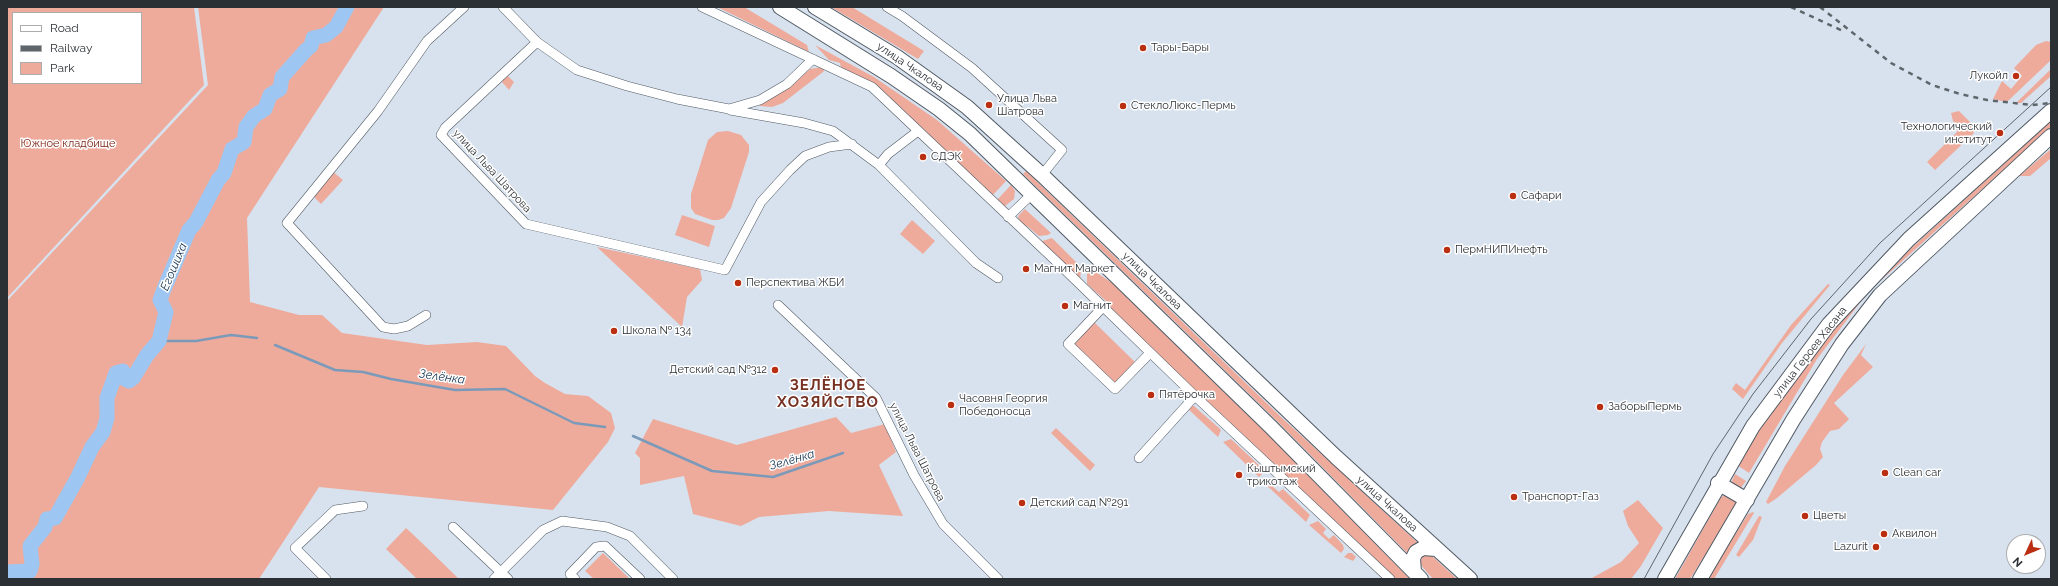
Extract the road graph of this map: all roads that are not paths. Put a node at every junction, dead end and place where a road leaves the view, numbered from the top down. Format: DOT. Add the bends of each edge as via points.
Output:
graph roads {
  1 [pos="464,7"];
  2 [pos="503,7"];
  3 [pos="702,7"];
  4 [pos="780,7"];
  5 [pos="815,7"];
  6 [pos="886,7"];
  7 [pos="537,42"];
  8 [pos="813,59"];
  9 [pos="729,109"];
  10 [pos="2051,111"];
  11 [pos="918,131"];
  12 [pos="2051,136"];
  13 [pos="852,144"];
  14 [pos="879,165"];
  15 [pos="1042,175"];
  16 [pos="1032,194"];
  17 [pos="1008,217"];
  18 [pos="998,278"];
  19 [pos="778,305"];
  20 [pos="1103,307"];
  21 [pos="426,315"];
  22 [pos="1150,353"];
  23 [pos="1194,396"];
  24 [pos="1139,458"];
  25 [pos="1718,483"];
  26 [pos="1746,500"];
  27 [pos="363,506"];
  28 [pos="453,527"];
  29 [pos="1436,549"];
  30 [pos="500,572"];
  31 [pos="1418,576"];
  32 [pos="668,577"];
  33 [pos="326,579"];
  34 [pos="494,579"];
  35 [pos="508,579"];
  36 [pos="576,579"];
  37 [pos="640,579"];
  38 [pos="998,579"];
  39 [pos="1390,579"];
  40 [pos="1470,579"];
  41 [pos="1664,579"];
  42 [pos="1700,579"];
  1 -- 21 [label="street" via="427,41 378,111 287,223 383,327 394,329 408,326"];
  2 -- 7 [label="street"];
  3 -- 8 [label="street"];
  4 -- 16 [label="main road, улица Чкалова" via="891,76 938,109 970,134"];
  5 -- 15 [label="main road, улица Чкалова" via="897,57 967,107"];
  6 -- 15 [label="street" via="972,68 1062,150"];
  7 -- 9 [label="street" via="577,70 677,99"];
  7 -- 13 [label="street, улица Льва Шатрова" via="445,128 441,135 526,224 725,270 761,202 790,170 805,156 829,147"];
  8 -- 9 [label="street" via="787,84 760,100"];
  8 -- 11 [label="street" via="872,87"];
  9 -- 13 [label="street" via="833,131"];
  10 -- 25 [label="main road, улица Героев Хасана" via="1909,239 1829,324 1753,426"];
  11 -- 14 [label="street" via="888,154"];
  11 -- 17 [label="street"];
  12 -- 26 [label="main road, улица Героев Хасана" via="1880,295 1838,350"];
  13 -- 14 [label="street"];
  14 -- 18 [label="street" via="976,263"];
  15 -- 29 [label="main road, улица Чкалова" via="1292,416"];
  16 -- 17 [label="street"];
  16 -- 31 [label="main road, улица Чкалова" via="1271,426"];
  17 -- 20 [label="street"];
  19 -- 38 [label="street, улица Льва Шатрова" via="876,398 914,475 943,524"];
  20 -- 22 [label="street"];
  20 -- 22 [label="street" via="1068,344 1115,390"];
  22 -- 23 [label="street"];
  23 -- 24 [label="street"];
  23 -- 39 [label="street"];
  25 -- 26 [label="main road"];
  25 -- 41 [label="main road, улица Героев Хасана"];
  26 -- 42 [label="main road, улица Героев Хасана"];
  27 -- 33 [label="street" via="335,510 295,548"];
  28 -- 30 [label="street"];
  29 -- 31 [label="main road" via="1423,548 1416,552 1413,558"];
  29 -- 40 [label="main road, улица Чкалова"];
  30 -- 32 [label="street" via="543,530 562,521 618,530 630,536"];
  30 -- 34 [label="street"];
  30 -- 35 [label="street"];
  36 -- 37 [label="street" via="570,574 596,547 605,546"];
}
